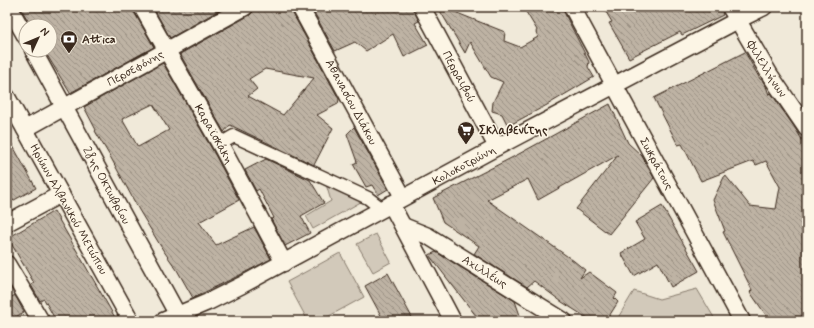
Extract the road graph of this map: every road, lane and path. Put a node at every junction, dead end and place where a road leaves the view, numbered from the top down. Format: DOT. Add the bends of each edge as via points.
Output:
graph roads {
  1 [pos="9,7"];
  2 [pos="142,7"];
  3 [pos="245,7"];
  4 [pos="300,7"];
  5 [pos="422,7"];
  6 [pos="572,7"];
  7 [pos="764,7"];
  8 [pos="734,13"];
  9 [pos="18,23"];
  10 [pos="166,51"];
  11 [pos="37,58"];
  12 [pos="614,85"];
  13 [pos="7,97"];
  14 [pos="64,107"];
  15 [pos="25,129"];
  16 [pos="807,129"];
  17 [pos="220,144"];
  18 [pos="497,146"];
  19 [pos="61,194"];
  20 [pos="392,203"];
  21 [pos="7,223"];
  22 [pos="403,226"];
  23 [pos="284,263"];
  24 [pos="7,264"];
  25 [pos="180,318"];
  26 [pos="41,321"];
  27 [pos="131,321"];
  28 [pos="163,321"];
  29 [pos="453,321"];
  30 [pos="564,321"];
  31 [pos="742,321"];
  1 -- 9 [label="street"];
  2 -- 10 [label="street, Καραϊσκάκη"];
  3 -- 10 [label="street, Περσεφόνης"];
  4 -- 20 [label="street, Αθανασίου Διάκου"];
  5 -- 18 [label="street, Περραιβού"];
  6 -- 12 [label="street, Σωκράτους"];
  7 -- 8 [label="street, Κολοκοτρώνη"];
  8 -- 12 [label="street, Κολοκοτρώνη"];
  8 -- 16 [label="street, Φιλελλήνων" via="770,75"];
  10 -- 14 [label="street, Περσεφόνης"];
  10 -- 17 [label="street, Καραϊσκάκη"];
  11 -- 14 [label="street, 28ης Οκτωβρίου"];
  12 -- 18 [label="street, Κολοκοτρώνη"];
  12 -- 31 [label="street, Σωκράτους"];
  13 -- 15 [label="street, Ηρώων Αλβανικού Μετώπου"];
  14 -- 15 [label="street, Περσεφόνης"];
  14 -- 25 [label="street, 28ης Οκτωβρίου"];
  15 -- 19 [label="street, Ηρώων Αλβανικού Μετώπου"];
  17 -- 20 [label="street" via="234,136 368,198"];
  17 -- 23 [label="street, Καραϊσκάκη"];
  18 -- 20 [label="street, Κολοκοτρώνη"];
  19 -- 21 [label="street"];
  19 -- 27 [label="street, Ηρώων Αλβανικού Μετώπου"];
  20 -- 22 [label="street, Αθανασίου Διάκου"];
  20 -- 23 [label="street, Κολοκοτρώνη"];
  22 -- 29 [label="street, Αθανασίου Διάκου"];
  22 -- 30 [label="street, Αχιλλέως" via="428,236"];
  23 -- 25 [label="street, Κολοκοτρώνη"];
  24 -- 26 [label="street"];
  25 -- 28 [label="street, Κολοκοτρώνη"];
}
